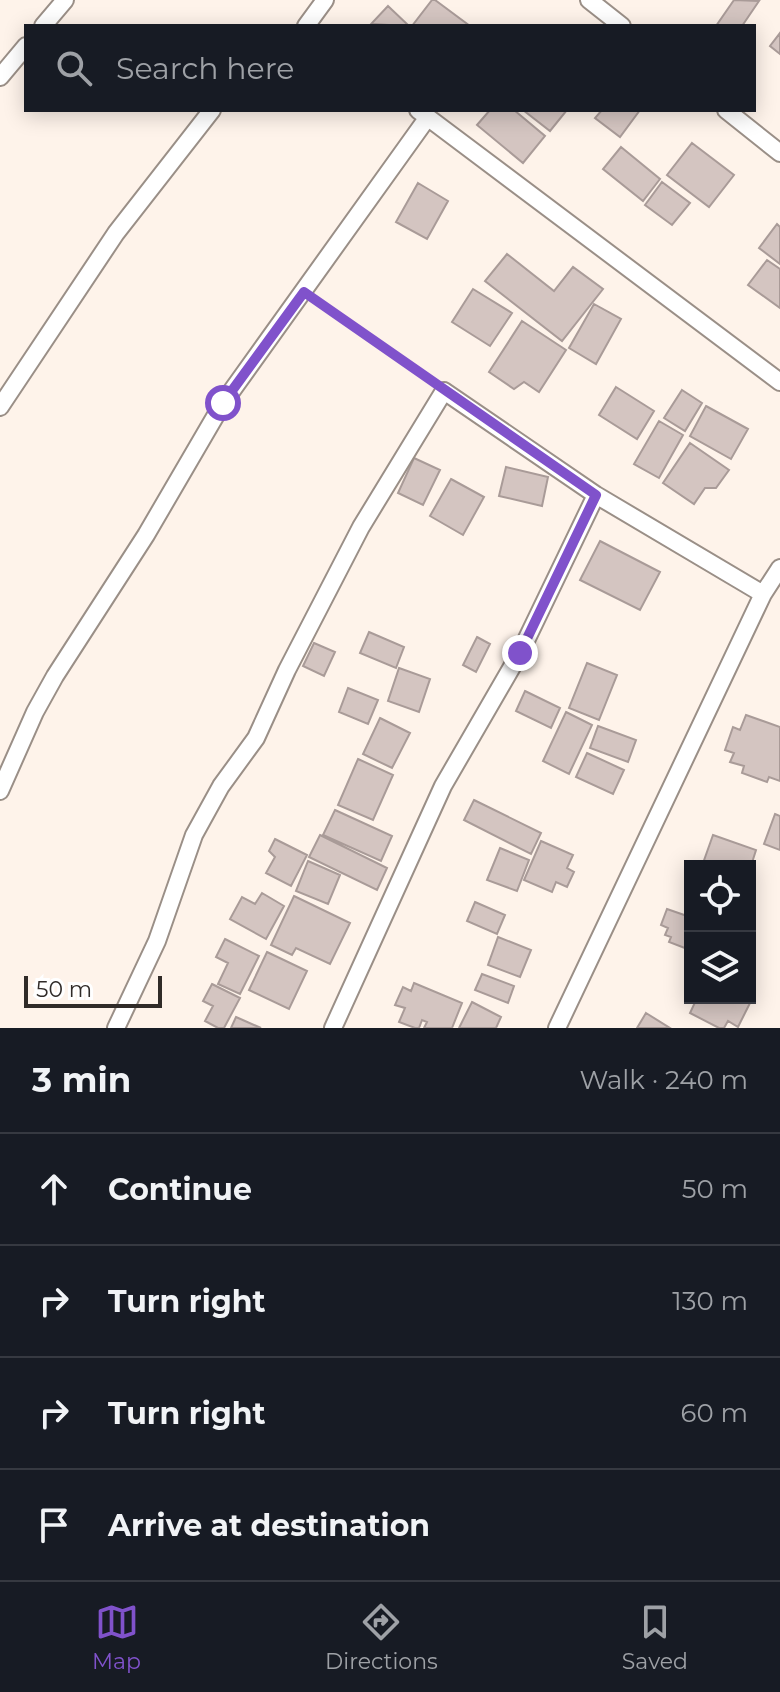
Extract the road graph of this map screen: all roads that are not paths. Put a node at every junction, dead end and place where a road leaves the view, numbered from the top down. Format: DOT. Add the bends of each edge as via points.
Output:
graph roads {
  1 [pos="65,0"];
  2 [pos="325,0"];
  3 [pos="589,0"];
  4 [pos="45,24"];
  5 [pos="307,24"];
  6 [pos="619,24"];
  7 [pos="24,48"];
  8 [pos="0,77"];
  9 [pos="210,112"];
  10 [pos="729,112"];
  11 [pos="423,113"];
  12 [pos="780,153"];
  13 [pos="780,382"];
  14 [pos="0,407"];
  15 [pos="596,495"];
  16 [pos="780,568"];
  17 [pos="763,594"];
  18 [pos="0,791"];
  19 [pos="116,1028"];
  20 [pos="333,1028"];
  21 [pos="557,1028"];
  1 -- 4 [label="street"];
  2 -- 5 [label="street"];
  3 -- 6 [label="street"];
  7 -- 8 [label="street"];
  9 -- 14 [label="street" via="116,233"];
  10 -- 12 [label="street"];
  11 -- 13 [label="street"];
  11 -- 18 [label="street" via="223,403 55,676"];
  15 -- 17 [label="street"];
  15 -- 19 [label="street" via="444,391 361,527 256,738 194,835 157,941"];
  15 -- 20 [label="street" via="520,653 443,786"];
  16 -- 17 [label="street"];
  17 -- 21 [label="street"];
}
